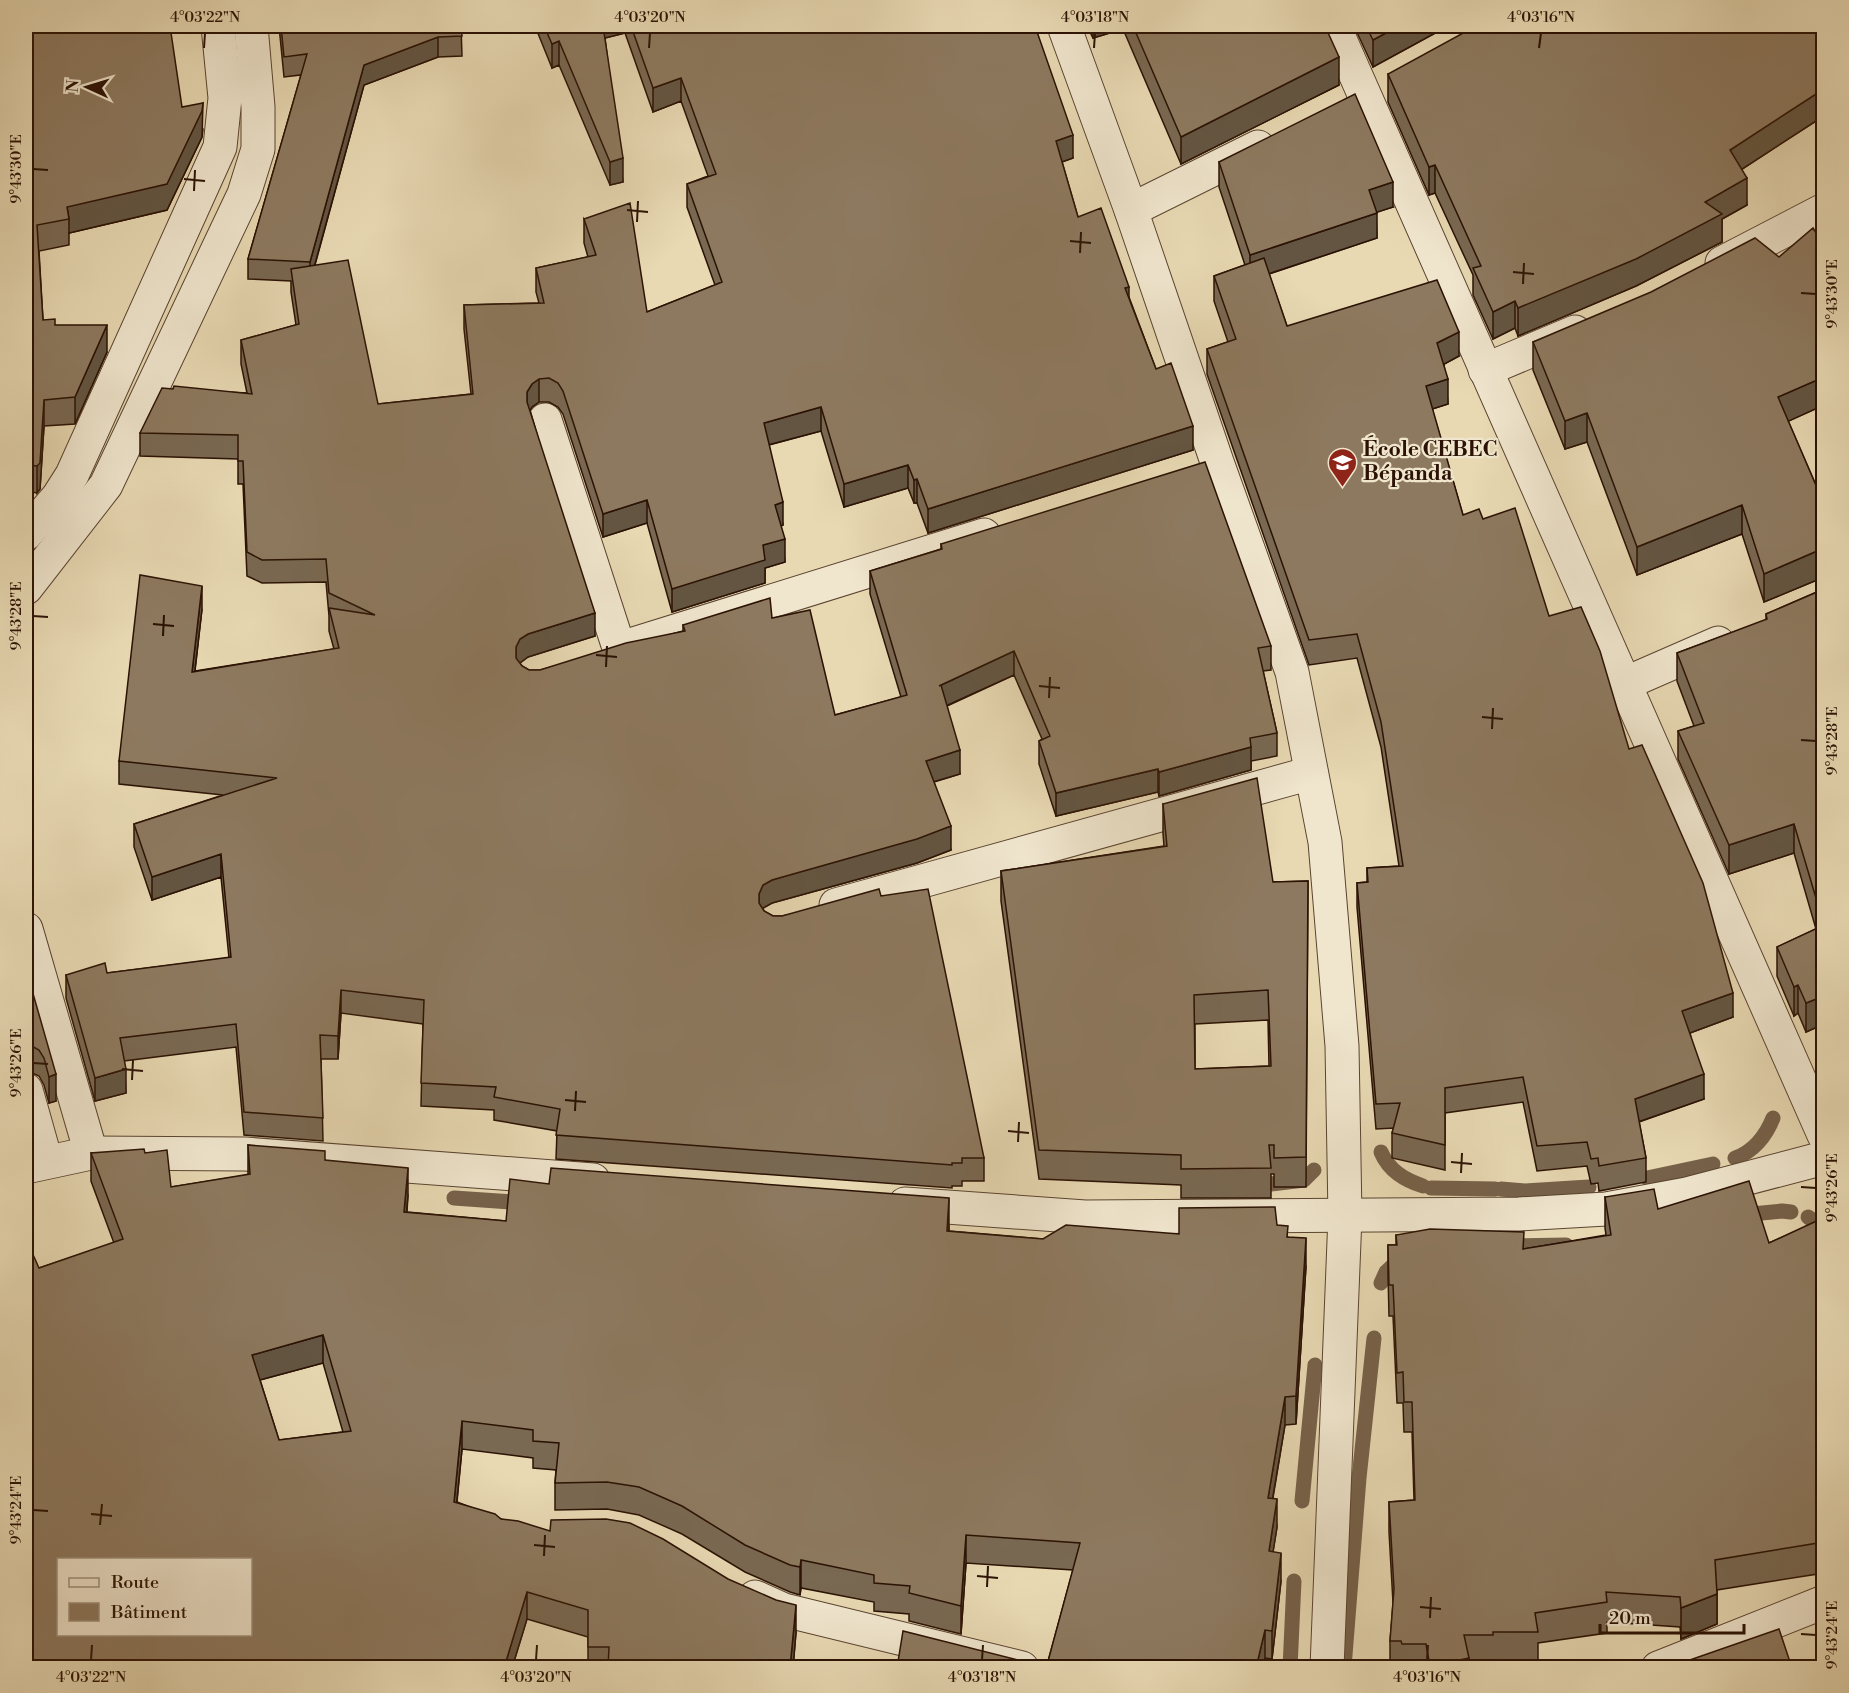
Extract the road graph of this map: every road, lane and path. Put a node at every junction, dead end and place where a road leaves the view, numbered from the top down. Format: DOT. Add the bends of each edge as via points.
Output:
graph roads {
  1 [pos="218,26"];
  2 [pos="251,26"];
  3 [pos="1064,26"];
  4 [pos="1334,26"];
  5 [pos="1394,77"];
  6 [pos="1352,100"];
  7 [pos="1289,131"];
  8 [pos="1131,210"];
  9 [pos="1824,210"];
  10 [pos="1696,276"];
  11 [pos="1602,321"];
  12 [pos="1485,370"];
  13 [pos="545,420"];
  14 [pos="1013,526"];
  15 [pos="26,534"];
  16 [pos="26,588"];
  17 [pos="1750,629"];
  18 [pos="619,648"];
  19 [pos="587,658"];
  20 [pos="1624,684"];
  21 [pos="1311,773"];
  22 [pos="811,912"];
  23 [pos="26,929"];
  24 [pos="26,1090"];
  25 [pos="1824,1135"];
  26 [pos="91,1153"];
  27 [pos="1824,1158"];
  28 [pos="36,1164"];
  29 [pos="624,1183"];
  30 [pos="872,1201"];
  31 [pos="1345,1216"];
  32 [pos="727,1584"];
  33 [pos="1824,1602"];
  34 [pos="1023,1668"];
  35 [pos="1327,1668"];
  36 [pos="1658,1668"];
  1 -- 15 [label="street" via="225,98 220,147 72,475"];
  2 -- 16 [label="street" via="258,149 244,194 106,485"];
  3 -- 8 [label="street"];
  4 -- 6 [label="street"];
  5 -- 6 [label="street"];
  6 -- 12 [label="street"];
  7 -- 8 [label="street"];
  8 -- 21 [label="street" via="1205,465 1292,672"];
  9 -- 10 [label="street"];
  11 -- 12 [label="street"];
  12 -- 20 [label="street"];
  13 -- 18 [label="street"];
  14 -- 18 [label="street"];
  17 -- 20 [label="street"];
  18 -- 19 [label="street"];
  20 -- 25 [label="street"];
  21 -- 22 [label="street"];
  21 -- 31 [label="street" via="1325,842 1342,1046"];
  23 -- 26 [label="street"];
  24 -- 28 [label="street"];
  26 -- 28 [label="street"];
  26 -- 29 [label="street" via="245,1154"];
  27 -- 31 [label="street" via="1686,1194 1606,1209"];
  30 -- 31 [label="street" via="1085,1217"];
  31 -- 35 [label="street"];
  32 -- 34 [label="street" via="784,1610"];
  33 -- 36 [label="street"];
}
